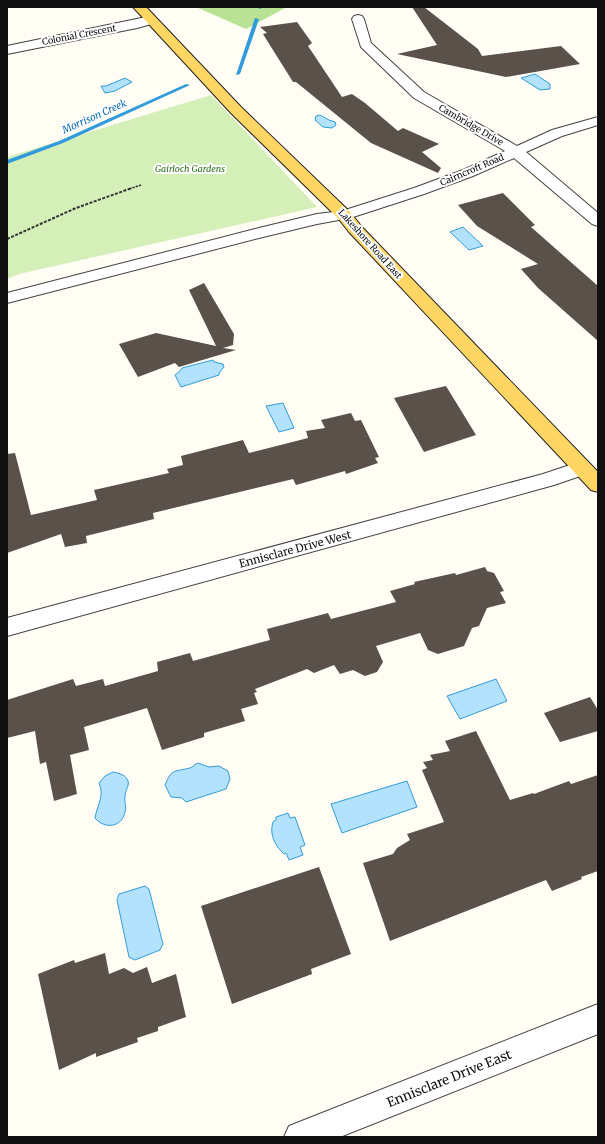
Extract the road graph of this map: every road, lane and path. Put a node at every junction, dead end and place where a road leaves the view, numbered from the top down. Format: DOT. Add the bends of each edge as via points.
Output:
graph roads {
  1 [pos="139,7"];
  2 [pos="358,19"];
  3 [pos="151,20"];
  4 [pos="7,50"];
  5 [pos="598,121"];
  6 [pos="515,151"];
  7 [pos="141,185"];
  8 [pos="344,215"];
  9 [pos="598,221"];
  10 [pos="7,239"];
  11 [pos="7,298"];
  12 [pos="582,468"];
  13 [pos="598,485"];
  14 [pos="7,627"];
  15 [pos="598,1019"];
  16 [pos="300,1137"];
  1 -- 3 [label="main road, Lakeshore Road East"];
  2 -- 6 [label="street, Cambridge Drive" via="365,44 419,95"];
  3 -- 4 [label="street, Colonial Crescent"];
  3 -- 8 [label="main road, Lakeshore Road East" via="236,110"];
  5 -- 6 [label="street, Cairncroft Road" via="557,133"];
  6 -- 8 [label="street, Cairncroft Road" via="468,173"];
  6 -- 9 [label="street, Cambridge Drive"];
  7 -- 10 [label="path" via="76,208"];
  8 -- 11 [label="street, Cairncroft Road" via="310,220"];
  8 -- 12 [label="main road, Lakeshore Road East"];
  12 -- 13 [label="main road, Lakeshore Road East"];
  12 -- 14 [label="street, Ennisclare Drive West" via="547,480"];
  15 -- 16 [label="street, Ennisclare Drive East"];
}
